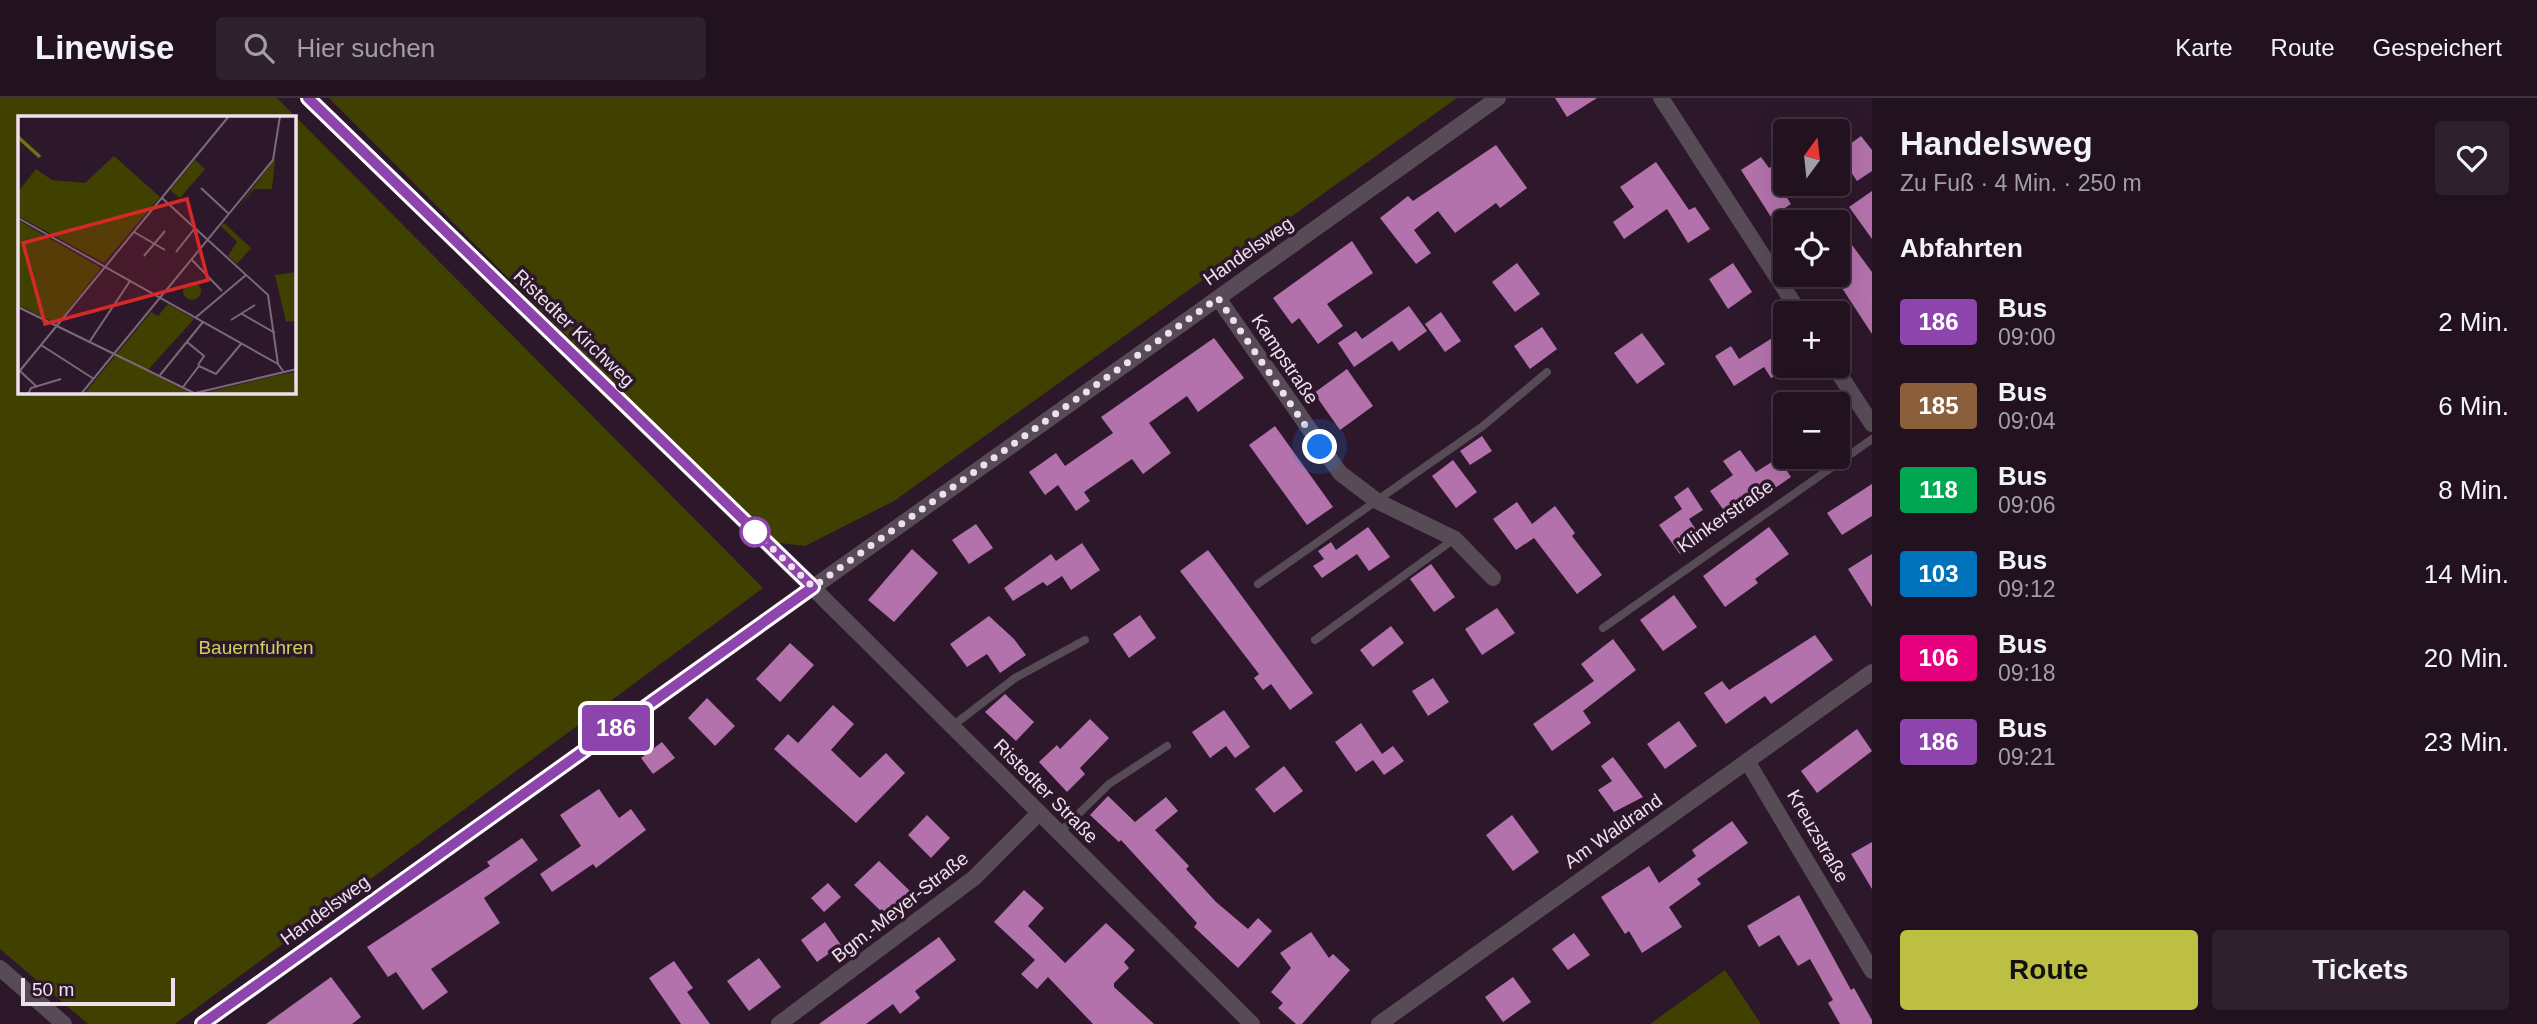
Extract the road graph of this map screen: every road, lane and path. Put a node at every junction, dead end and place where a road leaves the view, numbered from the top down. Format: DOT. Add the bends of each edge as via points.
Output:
graph roads {
  1 [pos="308,98"];
  2 [pos="1498,98"];
  3 [pos="1661,98"];
  4 [pos="1218,298"];
  5 [pos="1792,301"];
  6 [pos="1547,372"];
  7 [pos="1842,378"];
  8 [pos="1872,424"];
  9 [pos="1872,439"];
  10 [pos="1377,501"];
  11 [pos="1455,539"];
  12 [pos="1493,578"];
  13 [pos="1258,584"];
  14 [pos="813,587"];
  15 [pos="1603,628"];
  16 [pos="1085,640"];
  17 [pos="1315,640"];
  18 [pos="1872,672"];
  19 [pos="951,727"];
  20 [pos="1167,746"];
  21 [pos="1747,761"];
  22 [pos="1038,814"];
  23 [pos="1059,834"];
  24 [pos="0,968"];
  25 [pos="1872,971"];
  26 [pos="64,1024"];
  27 [pos="202,1024"];
  28 [pos="779,1024"];
  29 [pos="1252,1024"];
  30 [pos="1379,1024"];
  1 -- 14 [label="street, Ristedter Kirchweg"];
  2 -- 4 [label="street, Handelsweg"];
  3 -- 5 [label="street"];
  4 -- 10 [label="street, Kampstraße" via="1340,473"];
  4 -- 14 [label="street, Handelsweg"];
  6 -- 10 [label="lane" via="1483,426"];
  7 -- 8 [label="street"];
  9 -- 15 [label="lane, Klinkerstraße"];
  10 -- 11 [label="street, Kampstraße"];
  10 -- 13 [label="lane"];
  11 -- 12 [label="street, Kampstraße"];
  11 -- 17 [label="lane"];
  14 -- 19 [label="street, Ristedter Straße"];
  14 -- 27 [label="street, Handelsweg"];
  16 -- 19 [label="lane" via="1015,678"];
  18 -- 21 [label="street, Am Waldrand"];
  19 -- 22 [label="street, Ristedter Straße"];
  20 -- 23 [label="lane" via="1109,785"];
  21 -- 25 [label="street, Kreuzstraße"];
  21 -- 30 [label="street, Am Waldrand"];
  22 -- 23 [label="street, Ristedter Straße"];
  22 -- 28 [label="street, Bgm.-Meyer-Straße" via="974,878"];
  23 -- 29 [label="street, Ristedter Straße"];
  24 -- 26 [label="street"];
}
